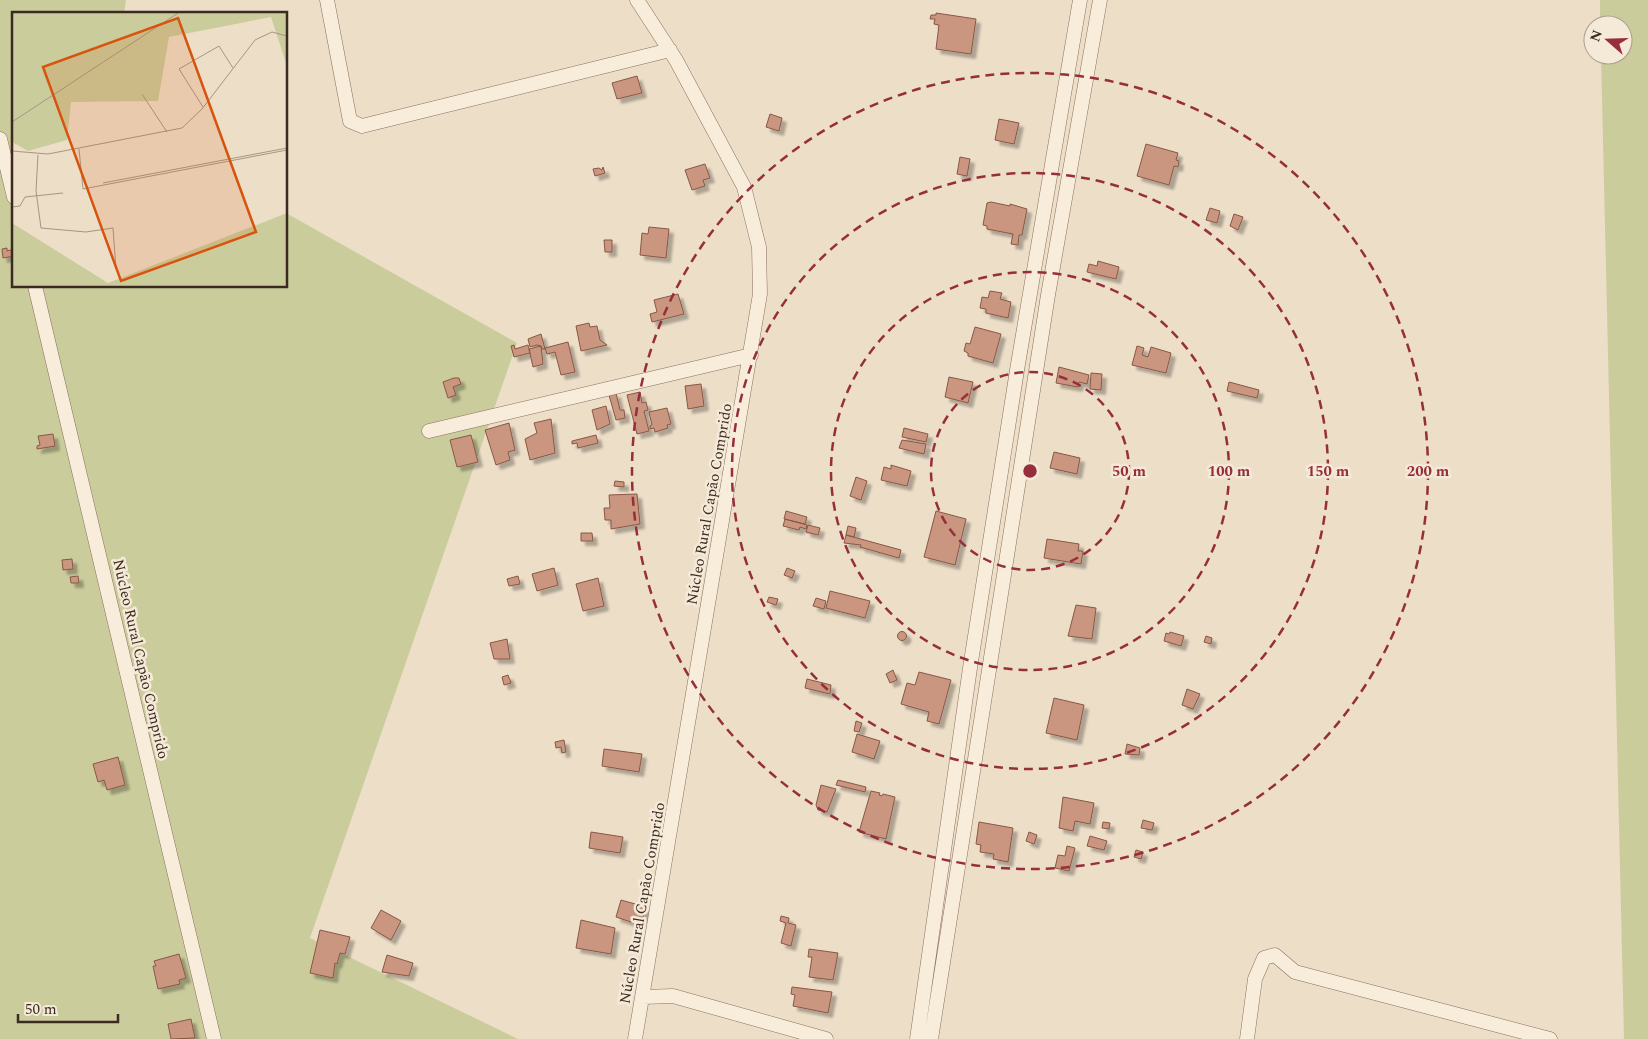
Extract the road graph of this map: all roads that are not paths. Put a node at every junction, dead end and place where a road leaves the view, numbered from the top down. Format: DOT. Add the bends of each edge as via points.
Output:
graph roads {
  1 [pos="327,0"];
  2 [pos="637,0"];
  3 [pos="1080,0"];
  4 [pos="1100,0"];
  5 [pos="1074,38"];
  6 [pos="1094,41"];
  7 [pos="670,50"];
  8 [pos="0,139"];
  9 [pos="12,188"];
  10 [pos="35,288"];
  11 [pos="751,354"];
  12 [pos="429,431"];
  13 [pos="983,586"];
  14 [pos="1003,589"];
  15 [pos="643,997"];
  16 [pos="214,1039"];
  17 [pos="636,1039"];
  18 [pos="826,1039"];
  19 [pos="916,1039"];
  20 [pos="931,1039"];
  21 [pos="1247,1039"];
  22 [pos="1550,1039"];
  1 -- 7 [label="street" via="350,120 362,126"];
  2 -- 7 [label="street, Núcleo Rural Capão Comprido"];
  3 -- 5 [label="street"];
  4 -- 6 [label="street"];
  5 -- 6 [label="street"];
  5 -- 13 [label="street"];
  6 -- 14 [label="street" via="1048,295"];
  7 -- 11 [label="street, Núcleo Rural Capão Comprido" via="744,186 759,247 760,294"];
  8 -- 9 [label="street"];
  10 -- 16 [label="street, Núcleo Rural Capão Comprido"];
  11 -- 12 [label="street"];
  11 -- 15 [label="street, Núcleo Rural Capão Comprido"];
  13 -- 14 [label="street"];
  13 -- 19 [label="street"];
  14 -- 20 [label="street"];
  15 -- 17 [label="street, Núcleo Rural Capão Comprido"];
  15 -- 18 [label="street" via="673,996"];
  21 -- 22 [label="street" via="1255,979 1264,958 1275,955 1295,972"];
}
